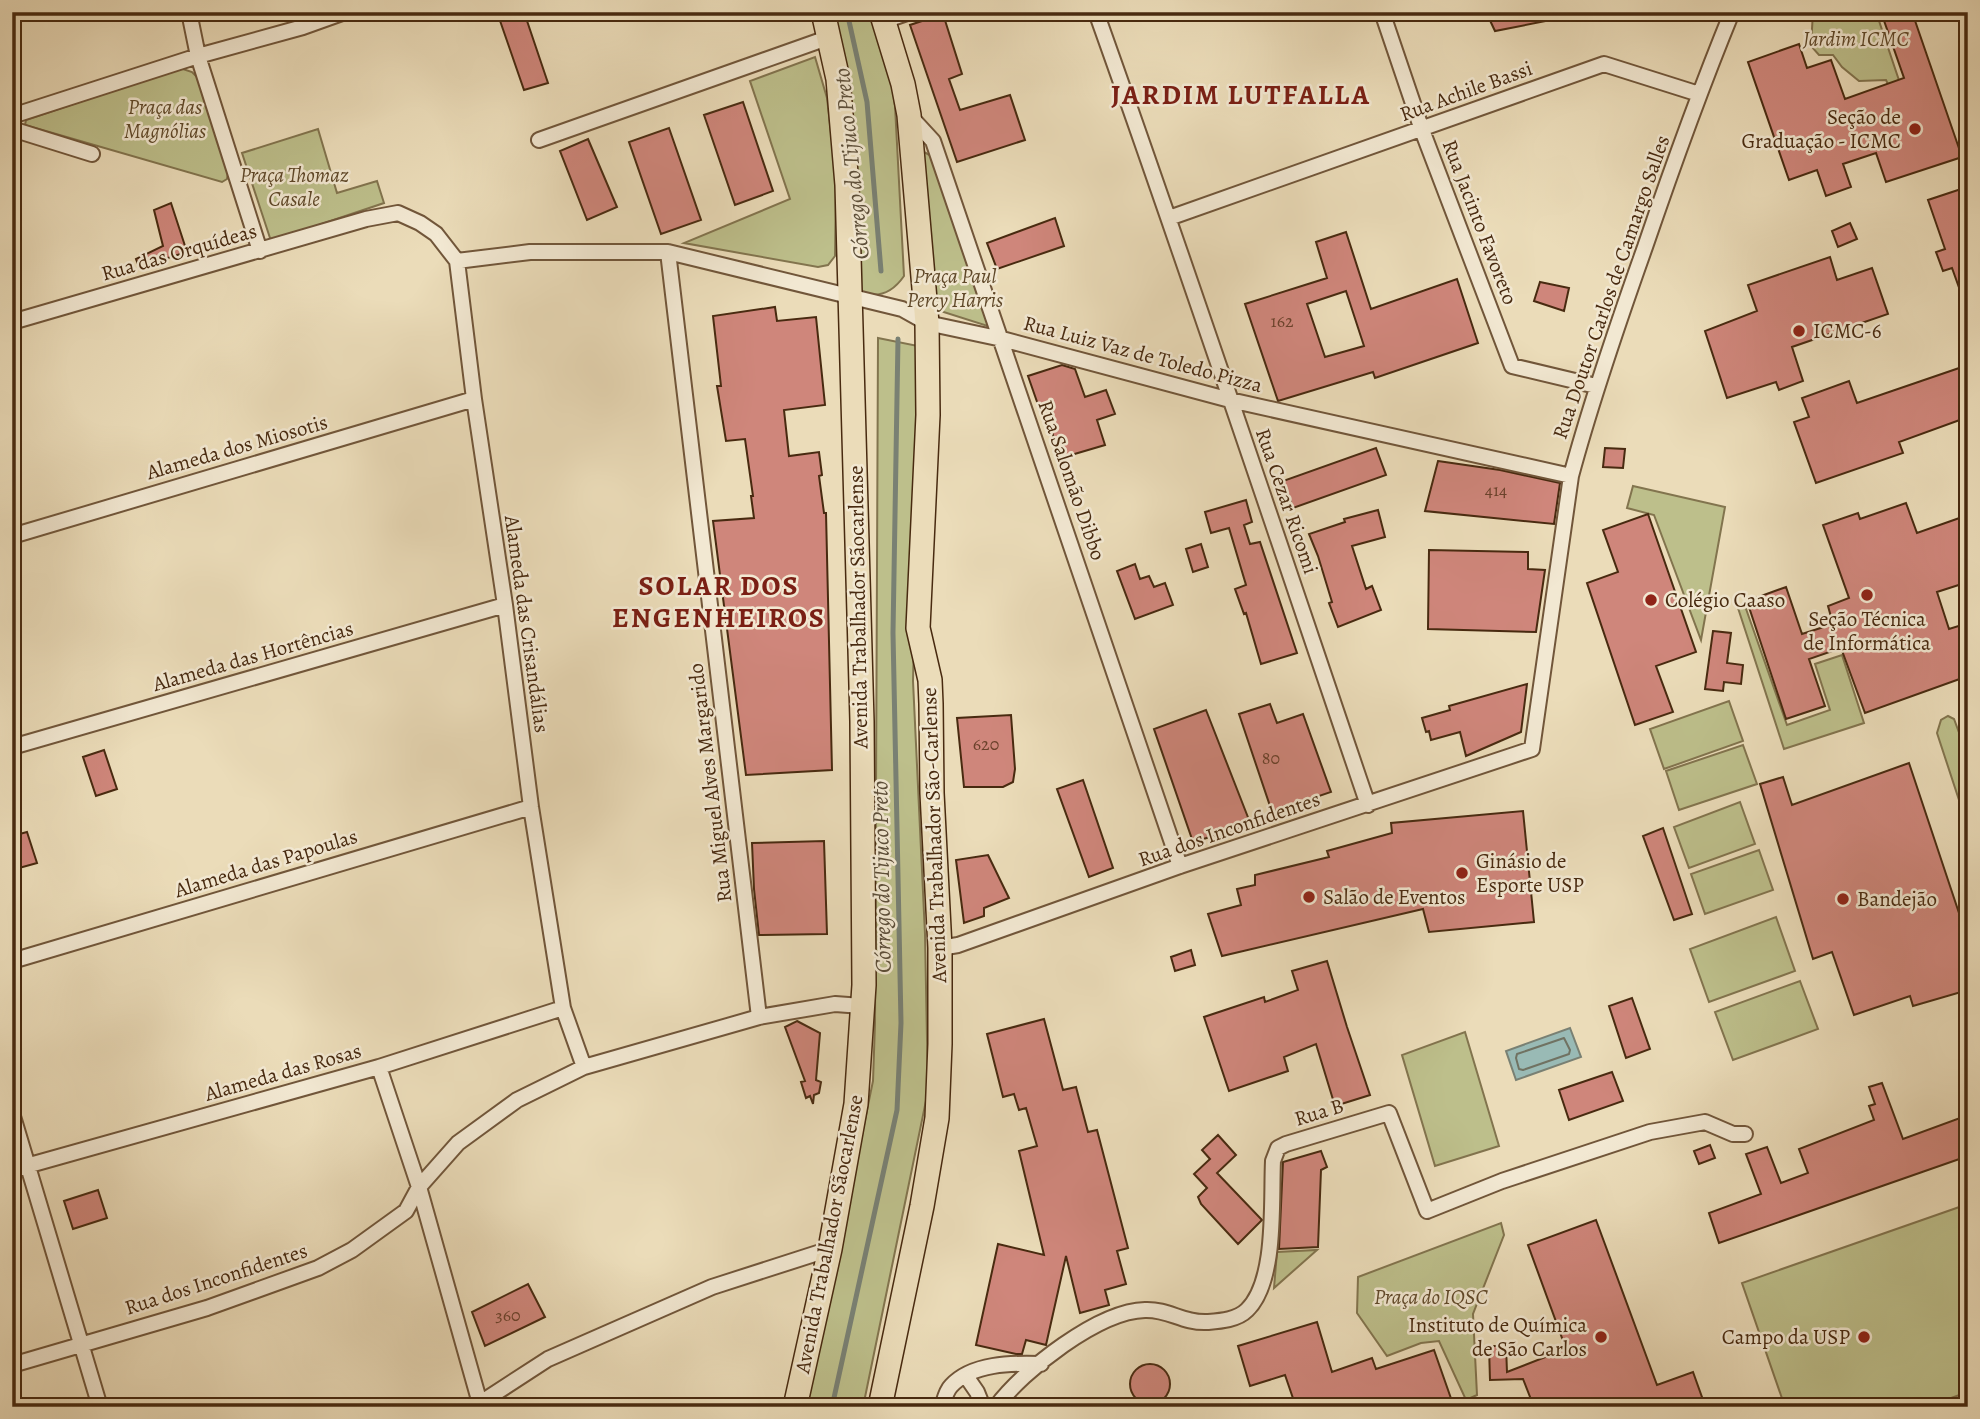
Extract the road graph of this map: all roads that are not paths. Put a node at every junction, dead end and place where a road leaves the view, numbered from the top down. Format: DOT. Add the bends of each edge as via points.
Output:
graph roads {
  1 [pos="190,12"];
  2 [pos="345,12"];
  3 [pos="823,12"];
  4 [pos="910,12"];
  5 [pos="1096,12"];
  6 [pos="1382,12"];
  7 [pos="1732,12"];
  8 [pos="882,17"];
  9 [pos="830,37"];
  10 [pos="198,56"];
  11 [pos="1699,94"];
  12 [pos="909,115"];
  13 [pos="12,116"];
  14 [pos="12,129"];
  15 [pos="1422,130"];
  16 [pos="538,140"];
  17 [pos="92,154"];
  18 [pos="1169,218"];
  19 [pos="260,251"];
  20 [pos="668,252"];
  21 [pos="457,261"];
  22 [pos="850,297"];
  23 [pos="12,322"];
  24 [pos="927,323"];
  25 [pos="1002,339"];
  26 [pos="1596,386"];
  27 [pos="474,399"];
  28 [pos="1230,400"];
  29 [pos="1571,476"];
  30 [pos="12,536"];
  31 [pos="505,605"];
  32 [pos="12,747"];
  33 [pos="1532,749"];
  34 [pos="1368,805"];
  35 [pos="531,807"];
  36 [pos="1180,866"];
  37 [pos="940,948"];
  38 [pos="12,961"];
  39 [pos="862,1006"];
  40 [pos="563,1008"];
  41 [pos="759,1017"];
  42 [pos="379,1067"];
  43 [pos="584,1067"];
  44 [pos="12,1114"];
  45 [pos="1745,1134"];
  46 [pos="27,1166"];
  47 [pos="12,1170"];
  48 [pos="419,1187"];
  49 [pos="830,1249"];
  50 [pos="80,1345"];
  51 [pos="1041,1364"];
  52 [pos="12,1365"];
  53 [pos="966,1376"];
  54 [pos="479,1405"];
  55 [pos="100,1407"];
  56 [pos="795,1407"];
  57 [pos="880,1407"];
  58 [pos="942,1407"];
  59 [pos="983,1407"];
  60 [pos="996,1407"];
  1 -- 10 [label="street"];
  2 -- 10 [label="street"];
  3 -- 9 [label="main road, Avenida Trabalhador Sãocarlense"];
  4 -- 8 [label="street"];
  5 -- 18 [label="street, Rua Cezar Ricomi"];
  6 -- 15 [label="street, Rua Jacinto Favoreto"];
  7 -- 11 [label="street, Rua Doutor Carlos de Camargo Salles"];
  8 -- 12 [label="main road, Avenida Trabalhador São-Carlense"];
  9 -- 16 [label="street"];
  9 -- 22 [label="main road, Avenida Trabalhador Sãocarlense" via="842,115"];
  10 -- 13 [label="street"];
  10 -- 19 [label="street"];
  11 -- 15 [label="street, Rua Achile Bassi" via="1604,64"];
  11 -- 26 [label="street, Rua Doutor Carlos de Camargo Salles"];
  12 -- 24 [label="main road, Avenida Trabalhador São-Carlense"];
  12 -- 25 [label="street, Rua Salomão Dibbo" via="933,141"];
  14 -- 17 [label="street"];
  15 -- 18 [label="street, Rua Achile Bassi"];
  15 -- 26 [label="street, Rua Jacinto Favoreto" via="1512,366"];
  18 -- 28 [label="street, Rua Cezar Ricomi"];
  19 -- 21 [label="street, Rua das Orquídeas" via="398,213 436,234"];
  19 -- 23 [label="street, Rua das Orquídeas"];
  20 -- 21 [label="street, Rua Luiz Vaz de Toledo Pizza" via="530,253"];
  20 -- 22 [label="street, Rua Luiz Vaz de Toledo Pizza"];
  20 -- 41 [label="street, Rua Miguel Alves Margarido"];
  21 -- 27 [label="street, Alameda das Crisandálias"];
  22 -- 24 [label="street, Rua Luiz Vaz de Toledo Pizza" via="902,309"];
  22 -- 39 [label="main road, Avenida Trabalhador Sãocarlense" via="862,721"];
  24 -- 25 [label="street, Rua Luiz Vaz de Toledo Pizza"];
  24 -- 37 [label="main road, Avenida Trabalhador São-Carlense" via="928,428 918,628 930,680"];
  25 -- 28 [label="street, Rua Luiz Vaz de Toledo Pizza"];
  25 -- 36 [label="street, Rua Salomão Dibbo"];
  26 -- 29 [label="street, Rua Doutor Carlos de Camargo Salles"];
  27 -- 30 [label="street, Alameda dos Miosotis"];
  27 -- 31 [label="street, Alameda das Crisandálias"];
  28 -- 29 [label="street, Rua Luiz Vaz de Toledo Pizza"];
  28 -- 34 [label="street, Rua Cezar Ricomi"];
  29 -- 33 [label="street, Rua Doutor Carlos de Camargo Salles"];
  31 -- 32 [label="street, Alameda das Hortências"];
  31 -- 35 [label="street, Alameda das Crisandálias"];
  33 -- 34 [label="street, Rua dos Inconfidentes"];
  34 -- 36 [label="street, Rua dos Inconfidentes"];
  35 -- 38 [label="street, Alameda das Papoulas"];
  35 -- 40 [label="street, Alameda das Crisandálias"];
  36 -- 37 [label="street, Rua dos Inconfidentes"];
  37 -- 57 [label="main road, Avenida Trabalhador São-Carlense" via="937,1118"];
  39 -- 41 [label="street, Rua dos Inconfidentes" via="835,1004"];
  39 -- 49 [label="main road, Avenida Trabalhador Sãocarlense" via="856,1104"];
  40 -- 42 [label="street, Alameda das Rosas"];
  40 -- 43 [label="street, Alameda das Crisandálias"];
  41 -- 43 [label="street, Rua dos Inconfidentes"];
  42 -- 46 [label="street, Alameda das Rosas"];
  42 -- 48 [label="street"];
  43 -- 48 [label="street, Rua dos Inconfidentes" via="517,1100 458,1143"];
  44 -- 46 [label="street"];
  45 -- 51 [label="street, Rua B" via="1732,1134 1705,1122 1650,1132 1427,1211 1389,1112 1286,1144 1278,1148 1273,1161 1265,1280 1247,1311 1234,1318 1203,1322 1187,1321 1163,1310 1111,1318 1069,1341"];
  46 -- 47 [label="street, Alameda das Rosas"];
  46 -- 50 [label="street"];
  48 -- 50 [label="street, Rua dos Inconfidentes" via="406,1212 318,1268 207,1308"];
  48 -- 54 [label="street"];
  49 -- 54 [label="street" via="712,1287 619,1327 548,1359"];
  49 -- 56 [label="main road, Avenida Trabalhador Sãocarlense"];
  50 -- 52 [label="street, Rua dos Inconfidentes"];
  50 -- 55 [label="street"];
  51 -- 53 [label="street" via="1011,1363"];
  51 -- 60 [label="street, Rua B"];
  53 -- 58 [label="street" via="949,1387"];
  53 -- 59 [label="street"];
}
